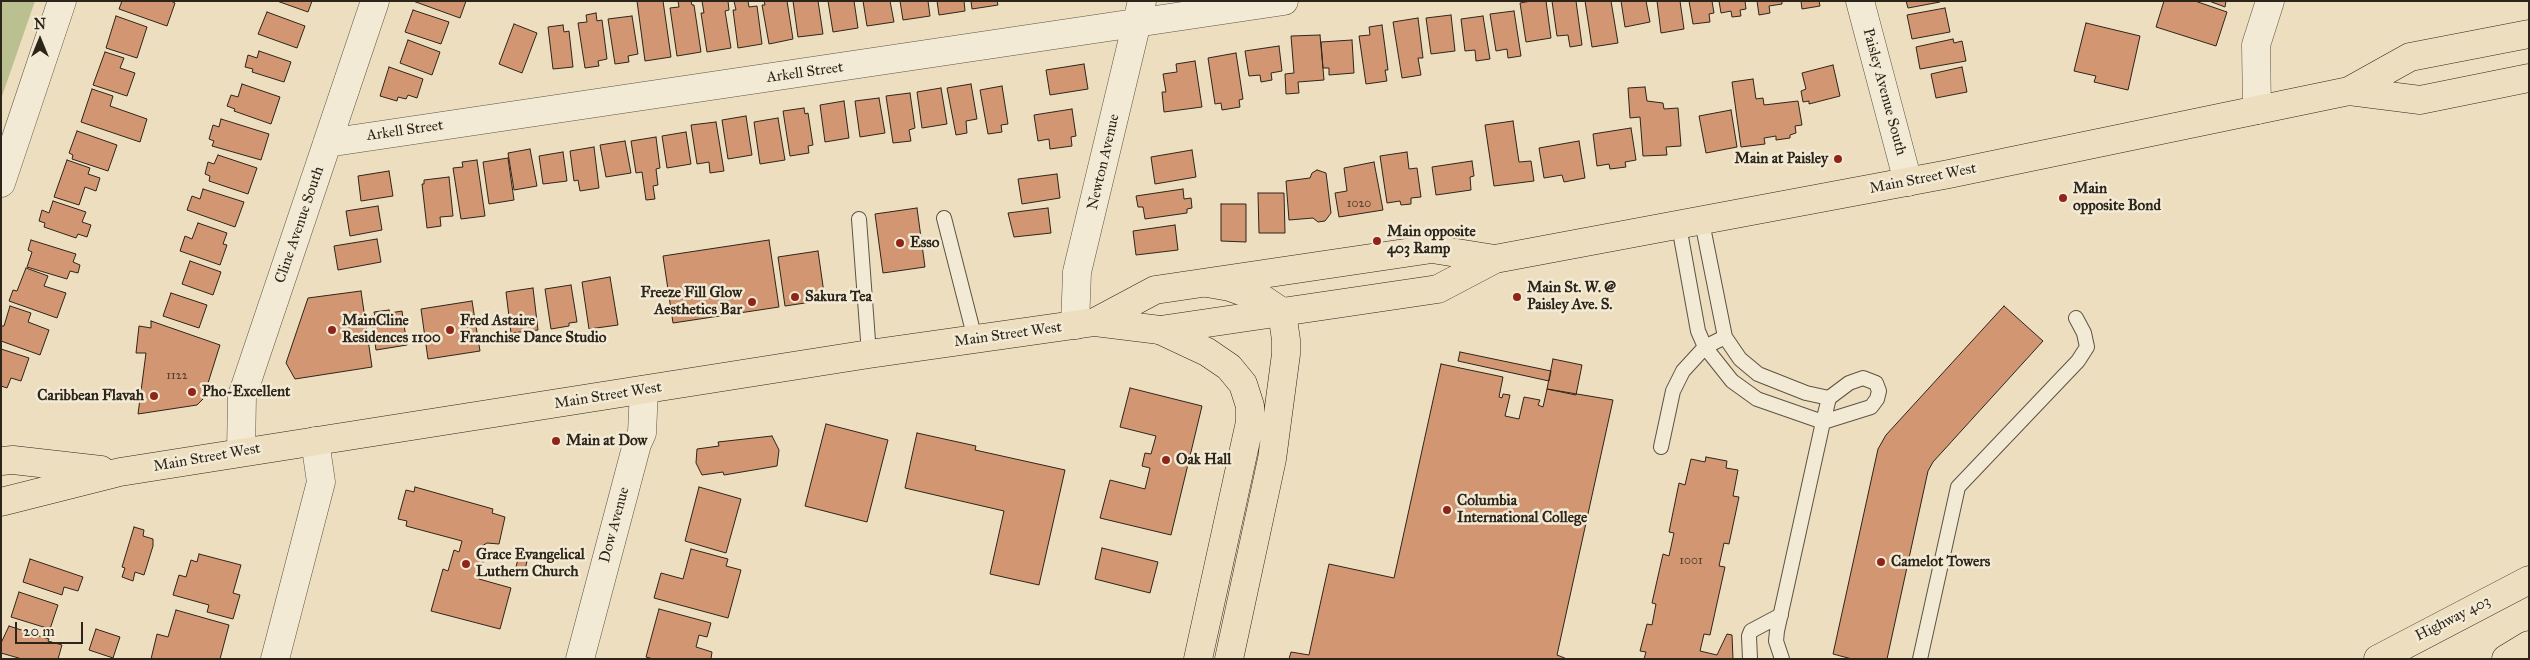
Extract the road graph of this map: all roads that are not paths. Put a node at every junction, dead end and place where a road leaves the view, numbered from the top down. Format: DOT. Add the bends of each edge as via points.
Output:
graph roads {
  1 [pos="62,1"];
  2 [pos="375,1"];
  3 [pos="1284,1"];
  4 [pos="1860,1"];
  5 [pos="2270,1"];
  6 [pos="1139,13"];
  7 [pos="2529,34"];
  8 [pos="2529,78"];
  9 [pos="2349,91"];
  10 [pos="2257,110"];
  11 [pos="327,143"];
  12 [pos="1908,182"];
  13 [pos="1,184"];
  14 [pos="944,218"];
  15 [pos="859,219"];
  16 [pos="1691,224"];
  17 [pos="1495,259"];
  18 [pos="1206,283"];
  19 [pos="1282,312"];
  20 [pos="2076,318"];
  21 [pos="1085,324"];
  22 [pos="1160,330"];
  23 [pos="1725,337"];
  24 [pos="975,339"];
  25 [pos="1705,347"];
  26 [pos="869,354"];
  27 [pos="644,390"];
  28 [pos="1829,398"];
  29 [pos="1823,422"];
  30 [pos="315,441"];
  31 [pos="1662,447"];
  32 [pos="241,452"];
  33 [pos="1,461"];
  34 [pos="120,472"];
  35 [pos="1,502"];
  36 [pos="2529,580"];
  37 [pos="1780,615"];
  38 [pos="2529,645"];
  39 [pos="275,659"];
  40 [pos="580,659"];
  41 [pos="1198,659"];
  42 [pos="1229,659"];
  43 [pos="1750,659"];
  44 [pos="1782,659"];
  45 [pos="1920,659"];
  46 [pos="2378,659"];
  47 [pos="2506,659"];
  1 -- 13 [label="street"];
  2 -- 11 [label="street, Cline Avenue South"];
  3 -- 6 [label="street, Arkell Street"];
  4 -- 12 [label="street, Paisley Avenue South"];
  5 -- 10 [label="street" via="2256,45"];
  6 -- 11 [label="street, Arkell Street"];
  6 -- 21 [label="street, Newton Avenue" via="1078,272"];
  7 -- 9 [label="main road, Main Street West" via="2410,57"];
  8 -- 9 [label="main road, Main Street West" via="2420,100"];
  9 -- 10 [label="main road, Main Street West"];
  10 -- 12 [label="main road, Main Street West"];
  11 -- 32 [label="street, Cline Avenue South" via="242,396"];
  12 -- 16 [label="main road, Main Street West"];
  14 -- 24 [label="lane"];
  15 -- 26 [label="lane"];
  16 -- 17 [label="main road, Main Street West"];
  16 -- 23 [label="lane"];
  16 -- 25 [label="lane" via="1698,331"];
  17 -- 18 [label="main road, Main Street West" via="1432,249"];
  17 -- 19 [label="main road, Main Street West" via="1438,289"];
  18 -- 19 [label="main road" via="1230,286 1261,298"];
  18 -- 21 [label="main road, Main Street West" via="1155,290"];
  19 -- 22 [label="main road, Main Street West"];
  19 -- 42 [label="main road" via="1286,354 1272,459"];
  20 -- 45 [label="lane" via="2087,346 2078,361 1958,487"];
  21 -- 22 [label="main road, Main Street West"];
  21 -- 24 [label="main road, Main Street West"];
  22 -- 41 [label="main road" via="1207,352 1229,367 1244,384 1250,406 1250,422"];
  23 -- 25 [label="lane"];
  23 -- 28 [label="lane" via="1740,359 1758,374 1806,393"];
  24 -- 26 [label="main road, Main Street West"];
  25 -- 29 [label="lane" via="1732,381 1756,399"];
  25 -- 31 [label="lane" via="1683,371 1673,391"];
  26 -- 27 [label="main road, Main Street West"];
  27 -- 30 [label="main road, Main Street West"];
  27 -- 40 [label="street, Dow Avenue" via="642,432"];
  28 -- 29 [label="lane"];
  28 -- 29 [label="lane" via="1845,385 1863,378 1876,383 1879,391 1871,406"];
  29 -- 37 [label="lane"];
  30 -- 32 [label="main road, Main Street West"];
  30 -- 39 [label="street" via="321,482"];
  32 -- 34 [label="main road, Main Street West"];
  33 -- 34 [label="main road, Main Street West"];
  34 -- 35 [label="main road, Main Street West"];
  36 -- 46 [label="main road, Highway 403"];
  37 -- 43 [label="lane" via="1751,631"];
  37 -- 44 [label="lane" via="1776,641"];
  38 -- 47 [label="main road"];
}
